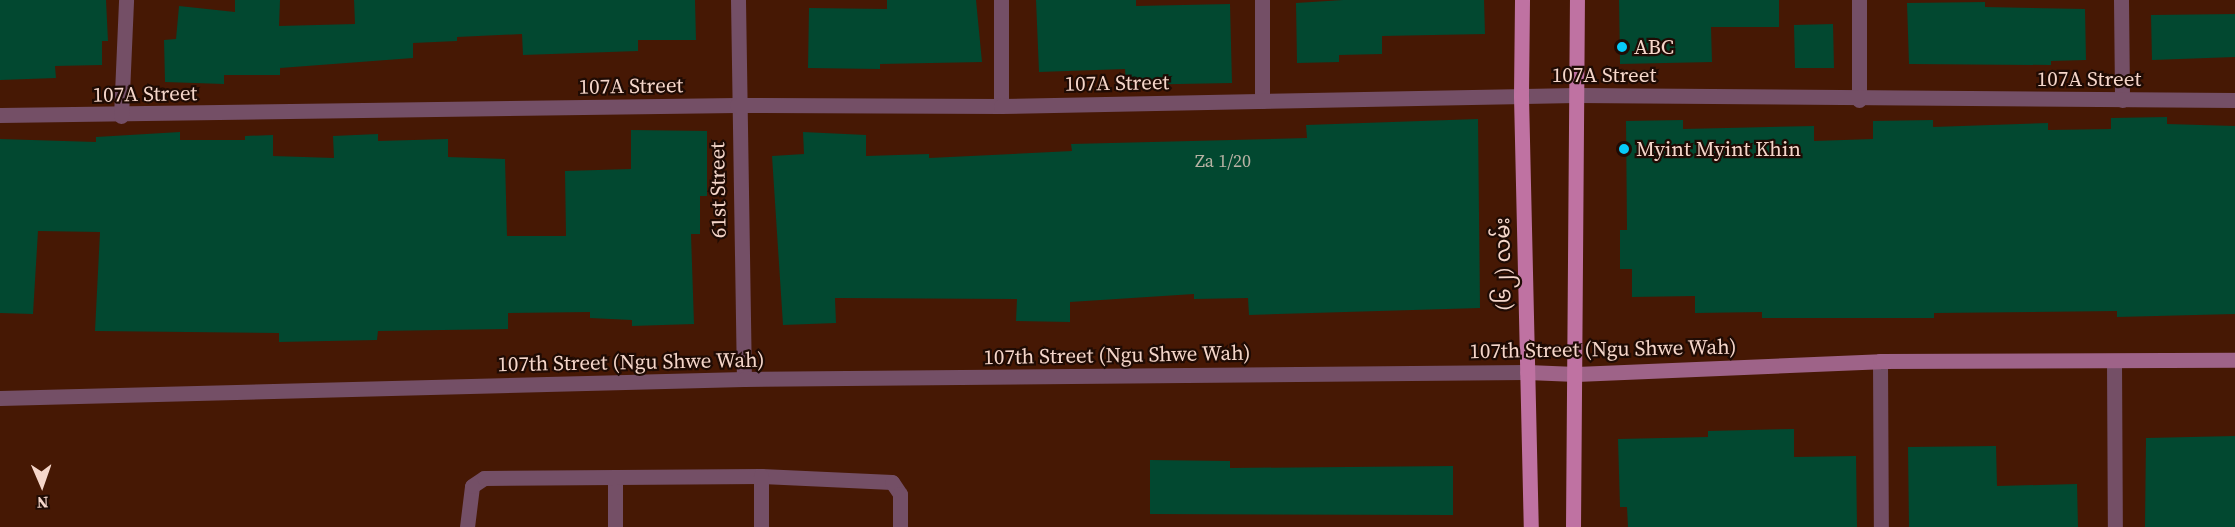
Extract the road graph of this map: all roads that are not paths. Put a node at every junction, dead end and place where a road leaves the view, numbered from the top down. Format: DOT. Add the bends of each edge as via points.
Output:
graph roads {
  1 [pos="126,0"];
  2 [pos="738,0"];
  3 [pos="1001,0"];
  4 [pos="1262,0"];
  5 [pos="1522,0"];
  6 [pos="1577,0"];
  7 [pos="1859,0"];
  8 [pos="2121,0"];
  9 [pos="1576,95"];
  10 [pos="1521,96"];
  11 [pos="1859,100"];
  12 [pos="2122,100"];
  13 [pos="2235,100"];
  14 [pos="1262,101"];
  15 [pos="737,105"];
  16 [pos="1000,106"];
  17 [pos="0,115"];
  18 [pos="121,116"];
  19 [pos="2235,360"];
  20 [pos="1880,361"];
  21 [pos="2114,361"];
  22 [pos="1527,372"];
  23 [pos="1576,374"];
  24 [pos="744,380"];
  25 [pos="0,398"];
  26 [pos="761,476"];
  27 [pos="615,478"];
  28 [pos="468,527"];
  29 [pos="615,527"];
  30 [pos="761,527"];
  31 [pos="900,527"];
  32 [pos="1531,527"];
  33 [pos="1573,527"];
  34 [pos="1881,527"];
  35 [pos="2115,527"];
  1 -- 18 [label="street"];
  2 -- 15 [label="street, 61st Street"];
  3 -- 16 [label="street"];
  4 -- 14 [label="street"];
  5 -- 10 [label="main road, (၆၂) လမ်း"];
  6 -- 9 [label="main road"];
  7 -- 11 [label="street"];
  8 -- 12 [label="street"];
  9 -- 10 [label="street, 107A Street"];
  9 -- 11 [label="street, 107A Street"];
  9 -- 23 [label="main road"];
  10 -- 14 [label="street, 107A Street"];
  10 -- 22 [label="main road, (၆၂) လမ်း"];
  11 -- 12 [label="street, 107A Street"];
  12 -- 13 [label="street, 107A Street"];
  14 -- 16 [label="street, 107A Street"];
  15 -- 16 [label="street, 107A Street"];
  15 -- 18 [label="street, 107A Street"];
  15 -- 24 [label="street, 61st Street"];
  17 -- 18 [label="street, 107A Street"];
  19 -- 21 [label="main road, 107th Street (Ngu Shwe Wah)"];
  20 -- 21 [label="main road, 107th Street (Ngu Shwe Wah)"];
  20 -- 23 [label="main road, 107th Street (Ngu Shwe Wah)"];
  20 -- 34 [label="street"];
  21 -- 35 [label="street"];
  22 -- 23 [label="main road, 107th Street (Ngu Shwe Wah)"];
  22 -- 24 [label="street, 107th Street (Ngu Shwe Wah)"];
  22 -- 32 [label="main road, (၆၂) လမ်း"];
  23 -- 33 [label="main road"];
  24 -- 25 [label="street, 107th Street (Ngu Shwe Wah)"];
  26 -- 27 [label="street"];
  26 -- 30 [label="street"];
  26 -- 31 [label="street" via="892,482 900,494"];
  27 -- 28 [label="street" via="484,478 472,486"];
  27 -- 29 [label="street"];
}
